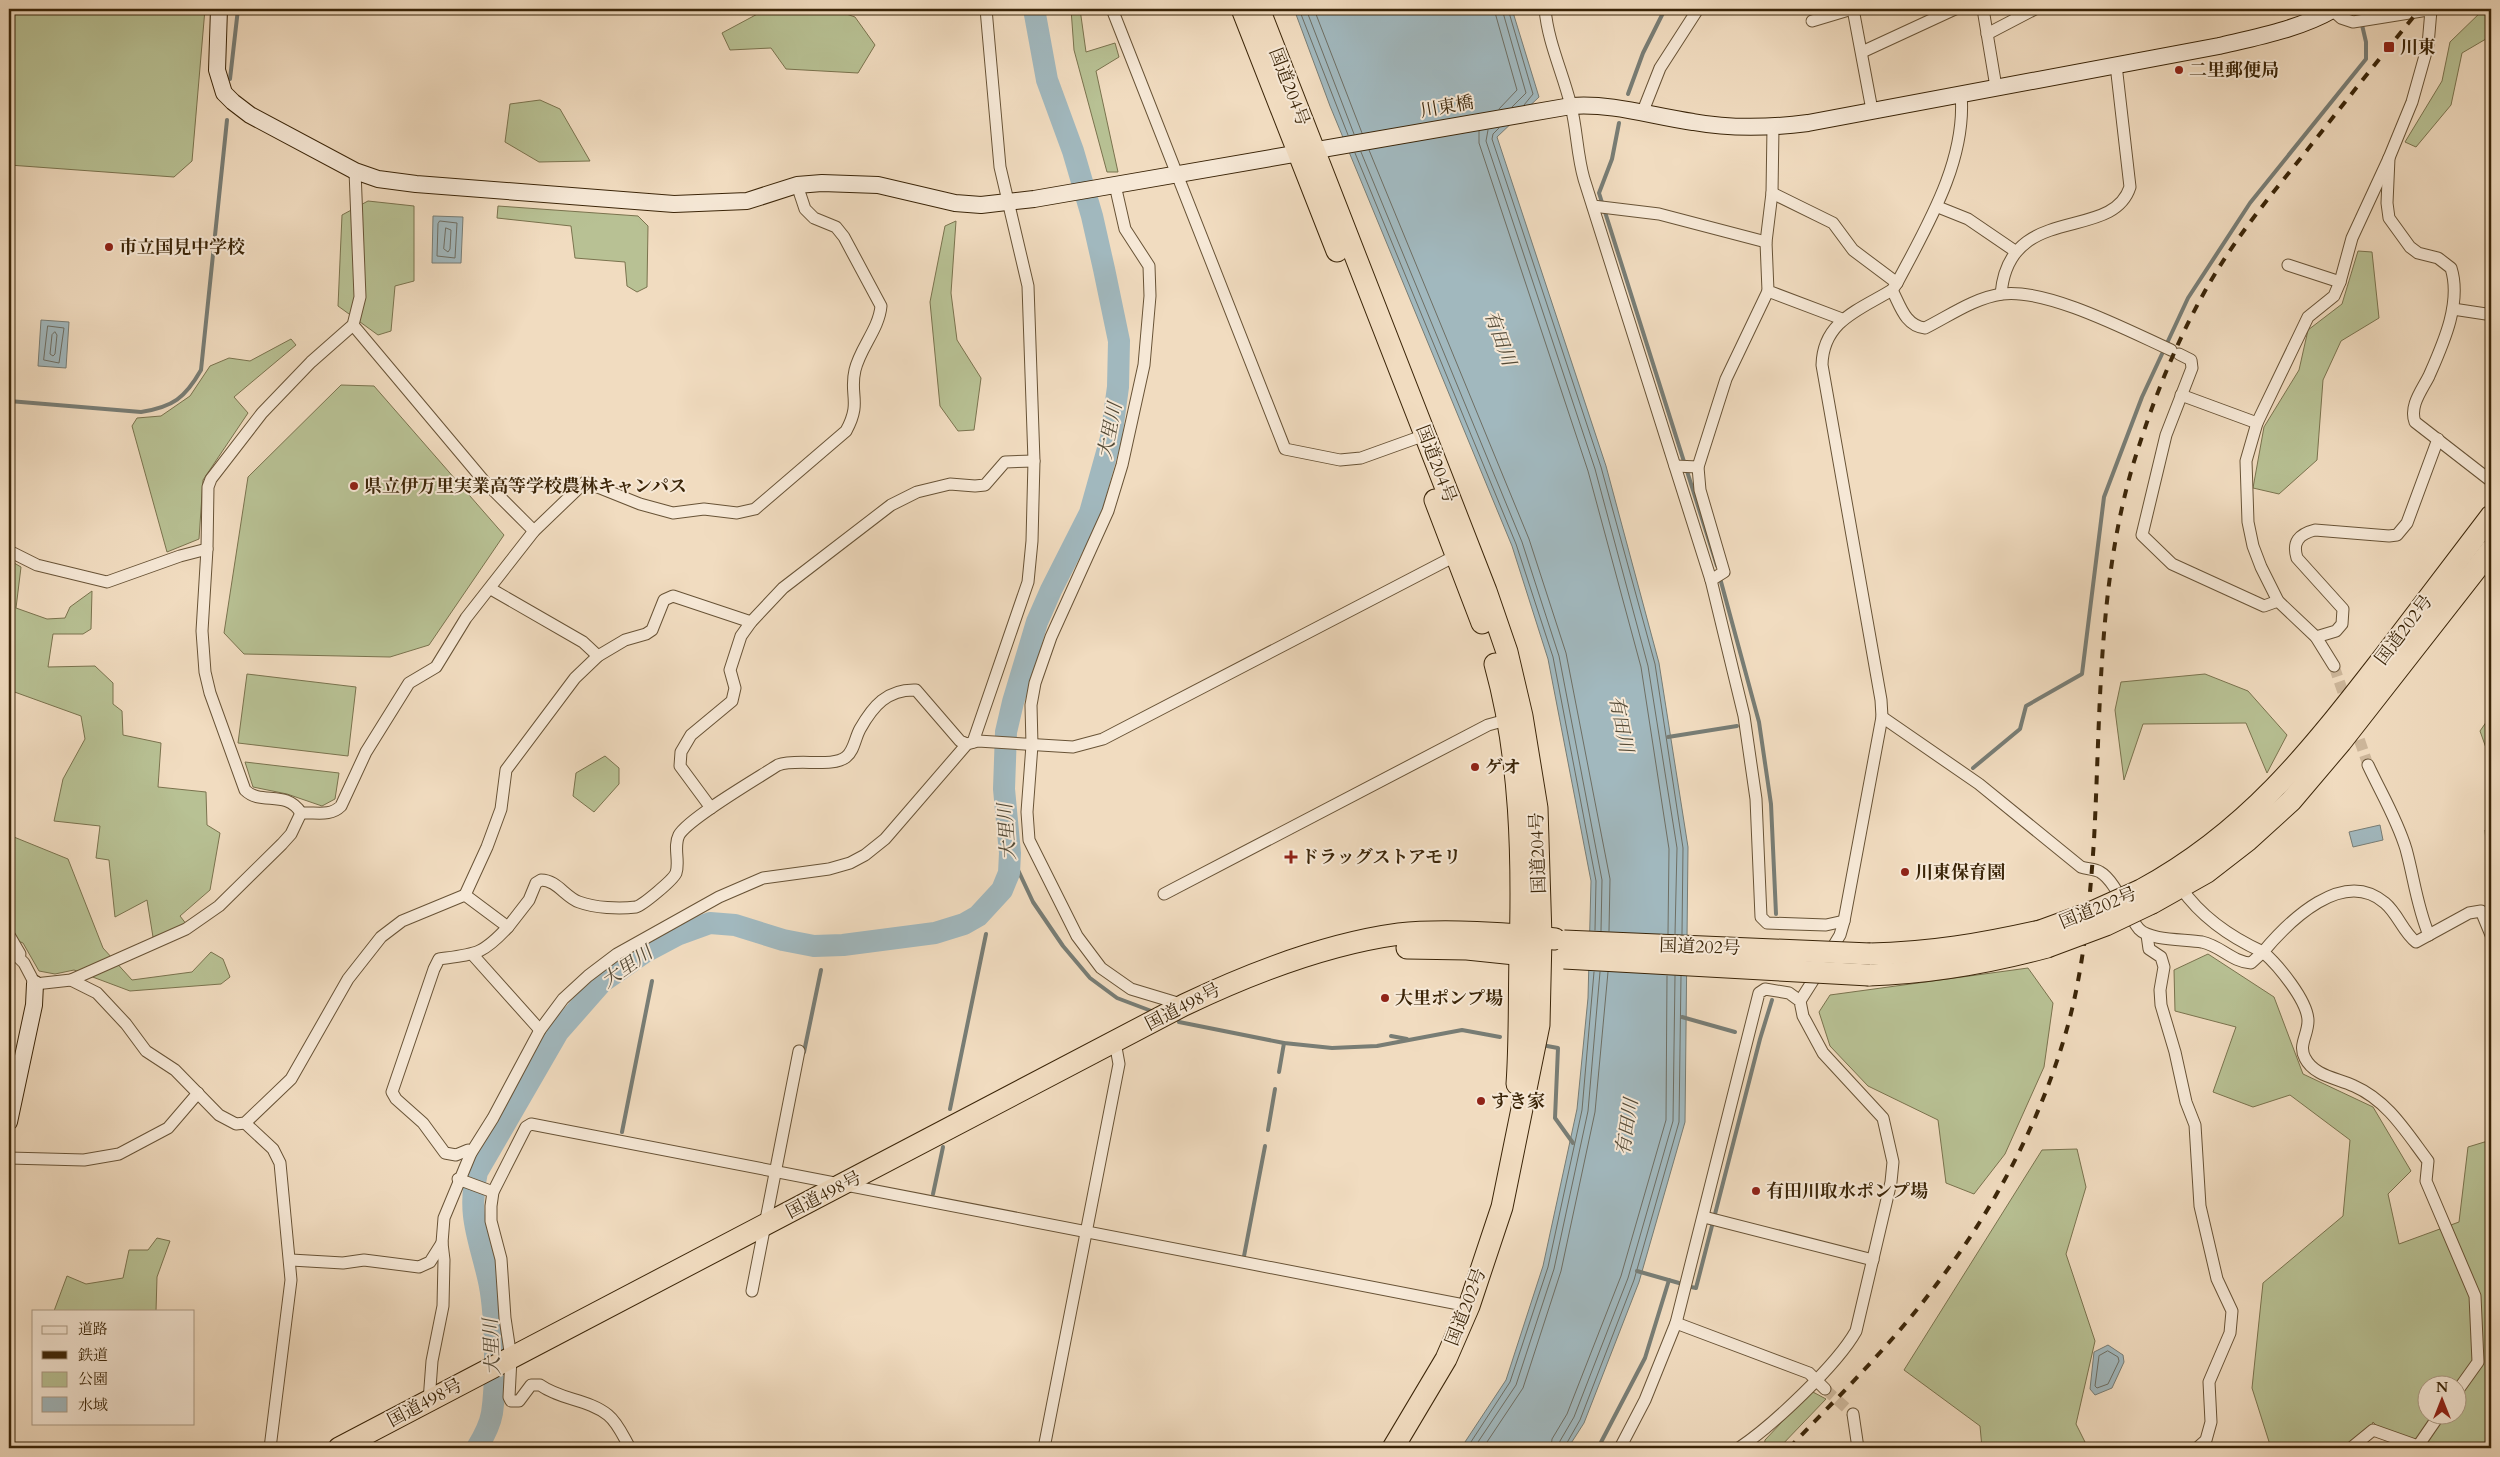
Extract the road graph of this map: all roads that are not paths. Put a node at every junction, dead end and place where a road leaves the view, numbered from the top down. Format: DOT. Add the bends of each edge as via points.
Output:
graph roads {
  1 [pos="219,9"];
  2 [pos="986,9"];
  3 [pos="1112,9"];
  4 [pos="1242,9"];
  5 [pos="1259,9"];
  6 [pos="1545,9"];
  7 [pos="1698,9"];
  8 [pos="1853,9"];
  9 [pos="1955,9"];
  10 [pos="1983,9"];
  11 [pos="2035,9"];
  12 [pos="2333,10"];
  13 [pos="2433,10"];
  14 [pos="1812,21"];
  15 [pos="1987,34"];
  16 [pos="1862,52"];
  17 [pos="2116,65"];
  18 [pos="1996,87"];
  19 [pos="1961,94"];
  20 [pos="1566,107"];
  21 [pos="1872,110"];
  22 [pos="1643,111"];
  23 [pos="1773,127"];
  24 [pos="1306,152"];
  25 [pos="2389,158"];
  26 [pos="355,171"];
  27 [pos="1178,174"];
  28 [pos="797,186"];
  29 [pos="1109,186"];
  30 [pos="1772,193"];
  31 [pos="1008,203"];
  32 [pos="1593,206"];
  33 [pos="1938,207"];
  34 [pos="1766,242"];
  35 [pos="2015,251"];
  36 [pos="2288,265"];
  37 [pos="2340,282"];
  38 [pos="1894,286"];
  39 [pos="1768,291"];
  40 [pos="2001,294"];
  41 [pos="2454,309"];
  42 [pos="2491,311"];
  43 [pos="1842,319"];
  44 [pos="353,324"];
  45 [pos="2181,395"];
  46 [pos="2257,423"];
  47 [pos="1418,438"];
  48 [pos="2438,439"];
  49 [pos="1034,461"];
  50 [pos="1674,466"];
  51 [pos="1698,467"];
  52 [pos="2491,481"];
  53 [pos="2491,516"];
  54 [pos="534,532"];
  55 [pos="208,549"];
  56 [pos="2491,550"];
  57 [pos="9,551"];
  58 [pos="1463,553"];
  59 [pos="1711,580"];
  60 [pos="491,588"];
  61 [pos="2278,601"];
  62 [pos="752,622"];
  63 [pos="2316,637"];
  64 [pos="598,656"];
  65 [pos="2334,666"];
  66 [pos="1882,717"];
  67 [pos="1515,718"];
  68 [pos="972,742"];
  69 [pos="1032,745"];
  70 [pos="2368,765"];
  71 [pos="711,808"];
  72 [pos="301,813"];
  73 [pos="2181,888"];
  74 [pos="1164,894"];
  75 [pos="465,895"];
  76 [pos="2147,897"];
  77 [pos="1844,921"];
  78 [pos="508,927"];
  79 [pos="2429,934"];
  80 [pos="9,935"];
  81 [pos="2148,935"];
  82 [pos="2491,935"];
  83 [pos="2043,939"];
  84 [pos="1531,946"];
  85 [pos="9,948"];
  86 [pos="1564,949"];
  87 [pos="2263,952"];
  88 [pos="472,954"];
  89 [pos="24,962"];
  90 [pos="72,980"];
  91 [pos="35,984"];
  92 [pos="1800,1001"];
  93 [pos="1184,1005"];
  94 [pos="540,1030"];
  95 [pos="1115,1042"];
  96 [pos="799,1051"];
  97 [pos="198,1093"];
  98 [pos="9,1122"];
  99 [pos="245,1123"];
  100 [pos="471,1153"];
  101 [pos="9,1158"];
  102 [pos="775,1171"];
  103 [pos="458,1180"];
  104 [pos="844,1184"];
  105 [pos="493,1192"];
  106 [pos="1704,1217"];
  107 [pos="765,1225"];
  108 [pos="1085,1233"];
  109 [pos="442,1242"];
  110 [pos="291,1260"];
  111 [pos="1873,1260"];
  112 [pos="752,1290"];
  113 [pos="1469,1306"];
  114 [pos="1676,1323"];
  115 [pos="511,1358"];
  116 [pos="2468,1376"];
  117 [pos="1815,1379"];
  118 [pos="1825,1389"];
  119 [pos="429,1401"];
  120 [pos="1853,1414"];
  121 [pos="2433,1424"];
  122 [pos="270,1448"];
  123 [pos="339,1448"];
  124 [pos="630,1448"];
  125 [pos="1044,1448"];
  126 [pos="1393,1448"];
  127 [pos="1620,1448"];
  128 [pos="1739,1448"];
  129 [pos="1858,1448"];
  130 [pos="2197,1448"];
  131 [pos="2352,1448"];
  1 -- 26 [label="street, 川東橋" via="218,70 224,93 250,115"];
  2 -- 31 [label="street" via="1000,167"];
  3 -- 27 [label="street"];
  4 -- 24 [label="highway, 国道204号"];
  5 -- 24 [label="highway, 国道204号"];
  6 -- 20 [label="street"];
  7 -- 22 [label="street" via="1660,68"];
  8 -- 14 [label="street"];
  8 -- 16 [label="street"];
  9 -- 16 [label="street"];
  10 -- 15 [label="street"];
  11 -- 15 [label="street"];
  12 -- 13 [label="street" via="2341,18 2353,22"];
  12 -- 17 [label="street, 川東橋" via="2268,34"];
  13 -- 25 [label="street" via="2428,45 2412,102"];
  15 -- 18 [label="street"];
  16 -- 21 [label="street"];
  17 -- 18 [label="street, 川東橋"];
  17 -- 35 [label="street" via="2130,187 2128,194 2115,209 2029,239"];
  18 -- 19 [label="street, 川東橋"];
  19 -- 21 [label="street, 川東橋"];
  19 -- 33 [label="street" via="1963,113 1959,139"];
  20 -- 22 [label="street, 川東橋" via="1592,104"];
  20 -- 24 [label="street, 川東橋"];
  20 -- 32 [label="street"];
  21 -- 23 [label="street, 川東橋"];
  22 -- 23 [label="street, 川東橋" via="1729,127"];
  23 -- 30 [label="street"];
  24 -- 27 [label="street, 川東橋"];
  24 -- 47 [label="highway, 国道204号"];
  25 -- 37 [label="street" via="2352,238"];
  25 -- 41 [label="street" via="2389,218 2410,247 2418,253 2438,258 2451,268 2456,294"];
  26 -- 28 [label="street, 川東橋" via="378,179 416,184 674,204 747,200"];
  26 -- 44 [label="street" via="360,297"];
  27 -- 29 [label="street, 川東橋"];
  27 -- 47 [label="street" via="1285,449 1340,460 1360,458"];
  28 -- 31 [label="street, 川東橋" via="822,183 878,185 955,203"];
  28 -- 54 [label="street" via="805,209 814,218 836,228 844,237 881,306 880,316 855,368 854,418 846,431 755,509 737,513 704,509 673,513 585,482"];
  29 -- 31 [label="street, 川東橋"];
  29 -- 69 [label="street" via="1125,229 1149,266 1150,296 1144,365 1122,465 1108,511 1051,636 1036,683 1031,705"];
  30 -- 34 [label="street"];
  30 -- 38 [label="street" via="1834,223 1853,250"];
  31 -- 49 [label="street" via="1028,286"];
  32 -- 34 [label="street" via="1660,214"];
  32 -- 50 [label="street"];
  33 -- 35 [label="street" via="1968,219"];
  33 -- 38 [label="street"];
  34 -- 39 [label="street"];
  35 -- 40 [label="street" via="2002,276"];
  36 -- 37 [label="street"];
  37 -- 46 [label="street" via="2334,296 2308,317"];
  38 -- 40 [label="street" via="1909,322 1924,328 1975,302"];
  38 -- 43 [label="street"];
  39 -- 43 [label="street"];
  39 -- 51 [label="street" via="1726,379"];
  40 -- 45 [label="street" via="2024,293 2084,312 2191,360 2192,368"];
  41 -- 42 [label="street" via="2486,314"];
  41 -- 48 [label="street" via="2414,406 2415,422"];
  43 -- 66 [label="street" via="1822,348 1822,365"];
  44 -- 54 [label="street" via="484,480"];
  44 -- 55 [label="street" via="262,413 212,479 208,487"];
  45 -- 46 [label="street"];
  45 -- 61 [label="street" via="2166,436 2142,536 2172,564 2264,606"];
  46 -- 61 [label="street" via="2246,461 2248,522 2253,546"];
  47 -- 58 [label="highway, 国道204号"];
  48 -- 52 [label="street"];
  48 -- 63 [label="street" via="2407,523 2397,535 2315,530 2304,532 2296,540 2297,558 2343,609 2342,624 2336,631"];
  49 -- 62 [label="street" via="1006,462 985,484 950,484 917,492 891,505 783,588"];
  49 -- 68 [label="street" via="1028,582"];
  50 -- 51 [label="street"];
  50 -- 59 [label="street"];
  51 -- 59 [label="street" via="1700,490 1724,572"];
  53 -- 76 [label="highway, 国道202号" via="2324,735 2270,795 2172,873"];
  54 -- 60 [label="street"];
  55 -- 57 [label="street" via="107,582 37,565"];
  55 -- 72 [label="street" via="202,631 210,693 245,790 250,795 287,800 295,804"];
  56 -- 73 [label="highway, 国道202号" via="2291,801 2241,846"];
  58 -- 67 [label="highway, 国道204号" via="1493,658"];
  58 -- 69 [label="street" via="1103,739 1073,747"];
  59 -- 77 [label="street" via="1744,716 1756,799 1761,917 1767,923 1826,925"];
  60 -- 64 [label="street" via="582,642"];
  60 -- 72 [label="street" via="466,618 436,667 409,683 366,752 341,806 328,814"];
  61 -- 63 [label="street"];
  62 -- 64 [label="street" via="673,596 664,600 652,630 625,640"];
  62 -- 71 [label="street" via="742,636 730,670 735,688 732,702 691,735 681,752 680,766"];
  63 -- 65 [label="street"];
  64 -- 75 [label="street" via="575,678 506,770 501,809"];
  66 -- 77 [label="street"];
  66 -- 81 [label="street" via="2000,800 2081,867 2100,872 2139,929"];
  67 -- 74 [label="street" via="1488,725"];
  67 -- 84 [label="highway, 国道204号"];
  68 -- 69 [label="street"];
  68 -- 71 [label="street" via="960,741 916,690 892,692 860,730 846,757 838,761 778,764"];
  68 -- 94 [label="street" via="885,839 866,854 829,869 763,878 661,928 588,976 563,1000"];
  69 -- 93 [label="street" via="1027,812 1029,840 1076,936 1101,968 1131,989"];
  70 -- 79 [label="street" via="2391,808 2406,850 2419,912"];
  71 -- 78 [label="street" via="680,834 673,877 638,906 606,907 580,902 554,883 541,880"];
  72 -- 90 [label="street" via="291,834 219,906 186,929"];
  73 -- 76 [label="highway, 国道202号"];
  73 -- 87 [label="street" via="2203,914 2235,940"];
  75 -- 78 [label="street"];
  75 -- 99 [label="street" via="402,921 381,937 348,979 291,1079"];
  76 -- 83 [label="highway, 国道202号, bridge" via="2092,912"];
  77 -- 92 [label="street" via="1840,935"];
  78 -- 88 [label="street" via="490,947"];
  79 -- 82 [label="street" via="2468,913 2481,910"];
  79 -- 87 [label="street" via="2416,942 2386,904 2371,893 2356,890 2338,893 2319,902 2282,929"];
  80 -- 89 [label="street"];
  81 -- 87 [label="street" via="2204,942 2240,962 2251,963"];
  81 -- 130 [label="street" via="2149,949 2161,957 2164,967 2161,1005 2195,1125 2200,1206 2217,1279 2232,1311 2230,1333 2209,1382 2211,1422 2206,1440"];
  83 -- 86 [label="highway, 国道202号, bridge" via="1912,953 1870,954"];
  83 -- 86 [label="highway, 国道202号, bridge" via="2004,958 1907,974 1869,975"];
  84 -- 86 [label="highway, 国道202号"];
  84 -- 93 [label="highway, 国道498号" via="1455,933 1374,938 1267,968"];
  84 -- 113 [label="highway, 国道202号" via="1540,1025 1502,1208"];
  85 -- 89 [label="street"];
  87 -- 116 [label="street" via="2275,962 2305,1006 2308,1020 2302,1044 2305,1058 2316,1072 2355,1086 2389,1108 2428,1161 2426,1181 2475,1296 2478,1362"];
  88 -- 94 [label="street"];
  88 -- 100 [label="street" via="439,959 436,964 392,1092 396,1100 423,1123 445,1153 456,1155 468,1150"];
  89 -- 91 [label="street"];
  90 -- 91 [label="street"];
  90 -- 97 [label="street" via="97,993 146,1051 175,1070"];
  91 -- 98 [label="street" via="34,1005"];
  92 -- 106 [label="street" via="1789,993 1765,989 1759,993"];
  92 -- 111 [label="street" via="1803,1016 1823,1053 1883,1118 1893,1162"];
  93 -- 95 [label="highway, 国道498号"];
  94 -- 100 [label="street"];
  95 -- 104 [label="highway, 国道498号"];
  95 -- 108 [label="street" via="1119,1064"];
  96 -- 102 [label="street"];
  97 -- 99 [label="street" via="219,1115 236,1124"];
  97 -- 101 [label="street" via="168,1128 119,1154 84,1160"];
  99 -- 110 [label="street" via="273,1149 280,1162"];
  100 -- 103 [label="street"];
  102 -- 104 [label="street"];
  102 -- 105 [label="street" via="531,1124"];
  102 -- 107 [label="street"];
  103 -- 105 [label="street"];
  103 -- 109 [label="street" via="444,1218"];
  104 -- 107 [label="highway, 国道498号"];
  104 -- 108 [label="street"];
  105 -- 115 [label="street" via="491,1221 501,1259"];
  106 -- 111 [label="street"];
  106 -- 114 [label="street"];
  107 -- 112 [label="street"];
  107 -- 115 [label="highway, 国道498号"];
  108 -- 113 [label="street"];
  108 -- 125 [label="street"];
  109 -- 110 [label="street" via="430,1262 419,1267 364,1260 343,1263"];
  109 -- 119 [label="street" via="442,1306 432,1360"];
  110 -- 122 [label="street" via="289,1306"];
  111 -- 117 [label="street" via="1856,1331 1850,1343"];
  113 -- 126 [label="highway, 国道202号" via="1446,1359"];
  114 -- 117 [label="street" via="1809,1373"];
  114 -- 127 [label="street" via="1645,1400"];
  115 -- 119 [label="highway, 国道498号"];
  115 -- 124 [label="street" via="511,1401 519,1401 531,1385 540,1384 552,1393 594,1406 610,1416"];
  117 -- 118 [label="street"];
  117 -- 128 [label="street" via="1760,1434"];
  119 -- 123 [label="highway, 国道498号"];
  120 -- 129 [label="street"];
  121 -- 131 [label="street" via="2418,1446 2373,1430"];
}
